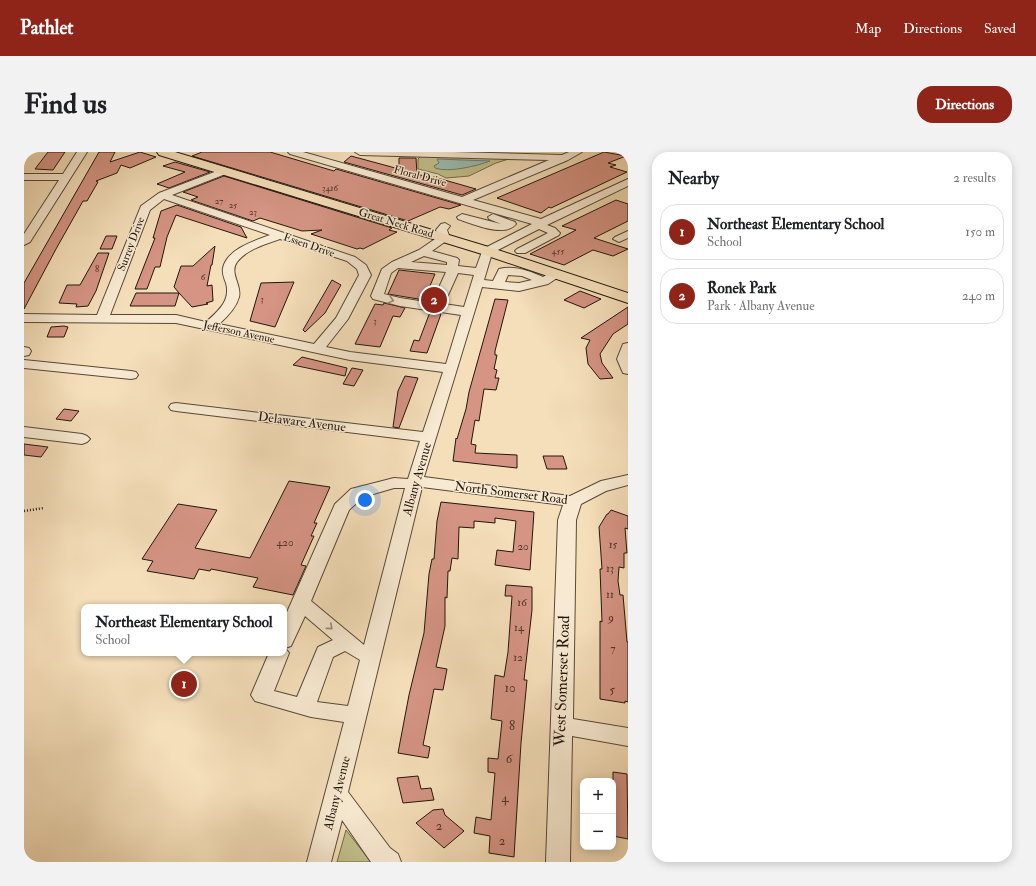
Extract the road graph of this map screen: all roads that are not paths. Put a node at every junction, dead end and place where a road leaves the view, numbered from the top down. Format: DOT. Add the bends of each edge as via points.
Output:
graph roads {
  1 [pos="82,152"];
  2 [pos="163,152"];
  3 [pos="293,152"];
  4 [pos="360,152"];
  5 [pos="577,152"];
  6 [pos="565,158"];
  7 [pos="225,171"];
  8 [pos="24,177"];
  9 [pos="65,177"];
  10 [pos="628,182"];
  11 [pos="609,191"];
  12 [pos="163,195"];
  13 [pos="623,195"];
  14 [pos="464,200"];
  15 [pos="485,206"];
  16 [pos="473,212"];
  17 [pos="462,217"];
  18 [pos="540,224"];
  19 [pos="444,232"];
  20 [pos="279,235"];
  21 [pos="24,242"];
  22 [pos="487,251"];
  23 [pos="423,252"];
  24 [pos="520,262"];
  25 [pos="396,264"];
  26 [pos="453,269"];
  27 [pos="479,278"];
  28 [pos="551,278"];
  29 [pos="498,285"];
  30 [pos="628,298"];
  31 [pos="436,307"];
  32 [pos="469,312"];
  33 [pos="24,318"];
  34 [pos="102,318"];
  35 [pos="210,325"];
  36 [pos="628,347"];
  37 [pos="318,349"];
  38 [pos="24,364"];
  39 [pos="451,369"];
  40 [pos="628,370"];
  41 [pos="131,375"];
  42 [pos="176,407"];
  43 [pos="24,432"];
  44 [pos="429,438"];
  45 [pos="82,439"];
  46 [pos="628,480"];
  47 [pos="414,483"];
  48 [pos="573,501"];
  49 [pos="301,602"];
  50 [pos="287,634"];
  51 [pos="348,642"];
  52 [pos="278,656"];
  53 [pos="371,656"];
  54 [pos="304,707"];
  55 [pos="356,716"];
  56 [pos="561,726"];
  57 [pos="628,737"];
  58 [pos="337,795"];
  59 [pos="319,862"];
  60 [pos="389,862"];
  61 [pos="558,862"];
  1 -- 9 [label="street"];
  2 -- 7 [label="main road, Great Neck Road"];
  3 -- 14 [label="street, Floral Drive"];
  4 -- 6 [label="street"];
  5 -- 6 [label="street"];
  6 -- 14 [label="street"];
  7 -- 12 [label="street, Surrey Drive"];
  7 -- 19 [label="main road, Great Neck Road" via="418,230"];
  8 -- 9 [label="street"];
  9 -- 21 [label="street" via="36,215"];
  10 -- 11 [label="street"];
  11 -- 13 [label="street"];
  11 -- 18 [label="street"];
  12 -- 20 [label="street, Essen Drive"];
  12 -- 34 [label="street, Surrey Drive" via="145,208"];
  14 -- 15 [label="street, Floral Drive"];
  15 -- 16 [label="street"];
  15 -- 18 [label="street, Floral Drive"];
  16 -- 17 [label="street"];
  16 -- 17 [label="street" via="511,224 500,228"];
  17 -- 19 [label="street"];
  18 -- 22 [label="street"];
  18 -- 24 [label="street, Floral Drive" via="555,233"];
  19 -- 22 [label="main road, Great Neck Road"];
  19 -- 23 [label="street"];
  20 -- 35 [label="street" via="238,255 229,267 234,295 229,307"];
  20 -- 37 [label="street, Essen Drive" via="351,260 362,267 365,275 342,319"];
  22 -- 24 [label="main road, Great Neck Road"];
  22 -- 27 [label="street, Albany Avenue"];
  23 -- 25 [label="street"];
  23 -- 26 [label="street" via="453,260"];
  24 -- 28 [label="main road, Great Neck Road"];
  24 -- 29 [label="street" via="503,272"];
  25 -- 26 [label="street"];
  25 -- 31 [label="street, one-way" via="386,271 377,296"];
  26 -- 27 [label="street"];
  26 -- 31 [label="street"];
  27 -- 29 [label="street"];
  27 -- 32 [label="street, Albany Avenue"];
  28 -- 29 [label="street" via="519,287"];
  28 -- 30 [label="main road, Great Neck Road"];
  31 -- 32 [label="street"];
  32 -- 39 [label="street, Albany Avenue"];
  33 -- 34 [label="street, Jefferson Avenue"];
  34 -- 35 [label="street, Jefferson Avenue" via="176,319"];
  35 -- 37 [label="street, Jefferson Avenue"];
  36 -- 40 [label="street" via="624,360"];
  37 -- 39 [label="street, Jefferson Avenue" via="350,356"];
  38 -- 41 [label="street"];
  39 -- 44 [label="street, Albany Avenue"];
  42 -- 44 [label="street, Delaware Avenue"];
  43 -- 45 [label="street"];
  44 -- 47 [label="street, Albany Avenue"];
  46 -- 48 [label="street, North Somerset Road" via="614,481"];
  47 -- 48 [label="street, North Somerset Road"];
  47 -- 49 [label="street, North Somerset Road" via="394,483 357,493 341,508"];
  47 -- 53 [label="street, Albany Avenue"];
  48 -- 56 [label="street, West Somerset Road" via="567,520"];
  49 -- 50 [label="street, North Somerset Road"];
  49 -- 51 [label="street, one-way"];
  51 -- 53 [label="street" via="357,650"];
  51 -- 54 [label="street" via="325,652"];
  52 -- 54 [label="street" via="262,695"];
  53 -- 55 [label="street, Albany Avenue"];
  54 -- 55 [label="street"];
  55 -- 58 [label="street, Albany Avenue"];
  56 -- 57 [label="street"];
  56 -- 61 [label="street, West Somerset Road"];
  58 -- 59 [label="street, Albany Avenue"];
  58 -- 60 [label="street" via="380,856"];
}
